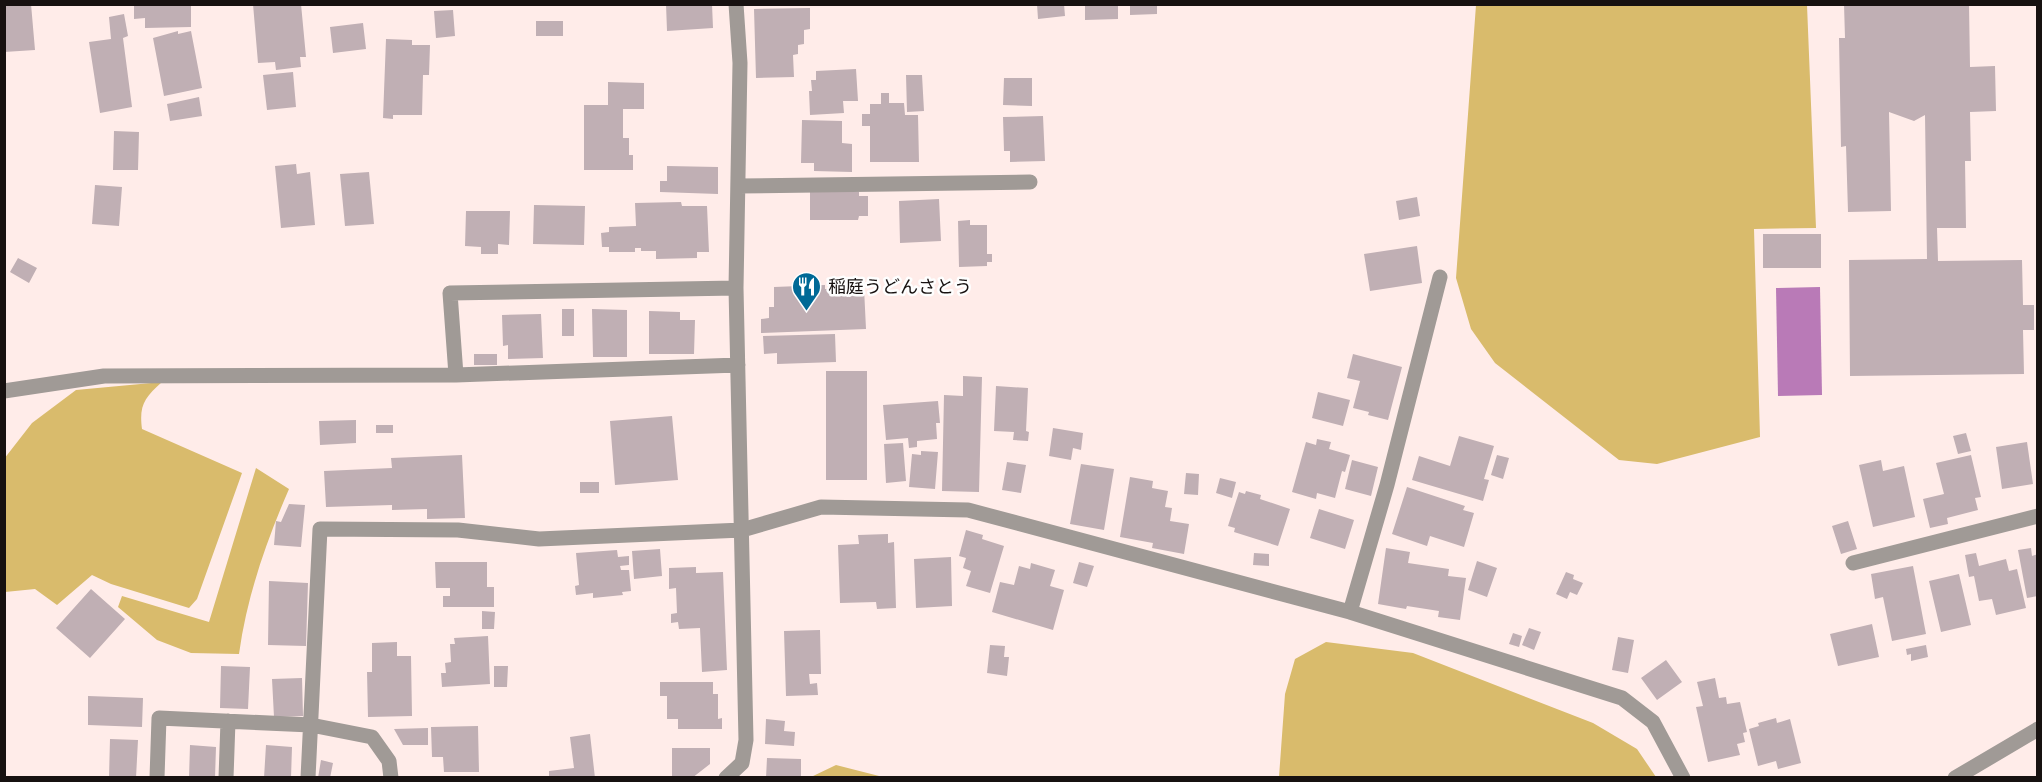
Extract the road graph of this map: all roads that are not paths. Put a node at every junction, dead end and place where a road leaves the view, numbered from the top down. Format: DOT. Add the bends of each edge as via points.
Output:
graph roads {
  1 [pos="736,4"];
  2 [pos="1030,182"];
  3 [pos="738,186"];
  4 [pos="1440,277"];
  5 [pos="736,288"];
  6 [pos="738,365"];
  7 [pos="456,375"];
  8 [pos="4,391"];
  9 [pos="2037,516"];
  10 [pos="742,530"];
  11 [pos="1853,563"];
  12 [pos="1350,612"];
  13 [pos="228,721"];
  14 [pos="311,725"];
  15 [pos="2037,729"];
  16 [pos="741,770"];
  17 [pos="157,777"];
  18 [pos="226,777"];
  19 [pos="308,777"];
  20 [pos="391,777"];
  21 [pos="726,777"];
  22 [pos="1683,777"];
  23 [pos="1955,777"];
  1 -- 3 [label="street" via="740,63"];
  2 -- 3 [label="street"];
  3 -- 5 [label="street"];
  4 -- 12 [label="street"];
  5 -- 6 [label="street"];
  5 -- 7 [label="street" via="450,293"];
  6 -- 7 [label="street"];
  6 -- 10 [label="street"];
  7 -- 8 [label="street" via="104,376"];
  9 -- 11 [label="street"];
  10 -- 12 [label="street" via="821,507 968,510"];
  10 -- 14 [label="street" via="539,539 458,530 320,529"];
  10 -- 16 [label="street" via="746,740"];
  12 -- 22 [label="street" via="1622,698 1653,722"];
  13 -- 14 [label="street"];
  13 -- 17 [label="street" via="159,718"];
  13 -- 18 [label="street"];
  14 -- 19 [label="street"];
  14 -- 20 [label="street" via="372,737 389,761"];
  15 -- 23 [label="street"];
  16 -- 21 [label="street"];
}
